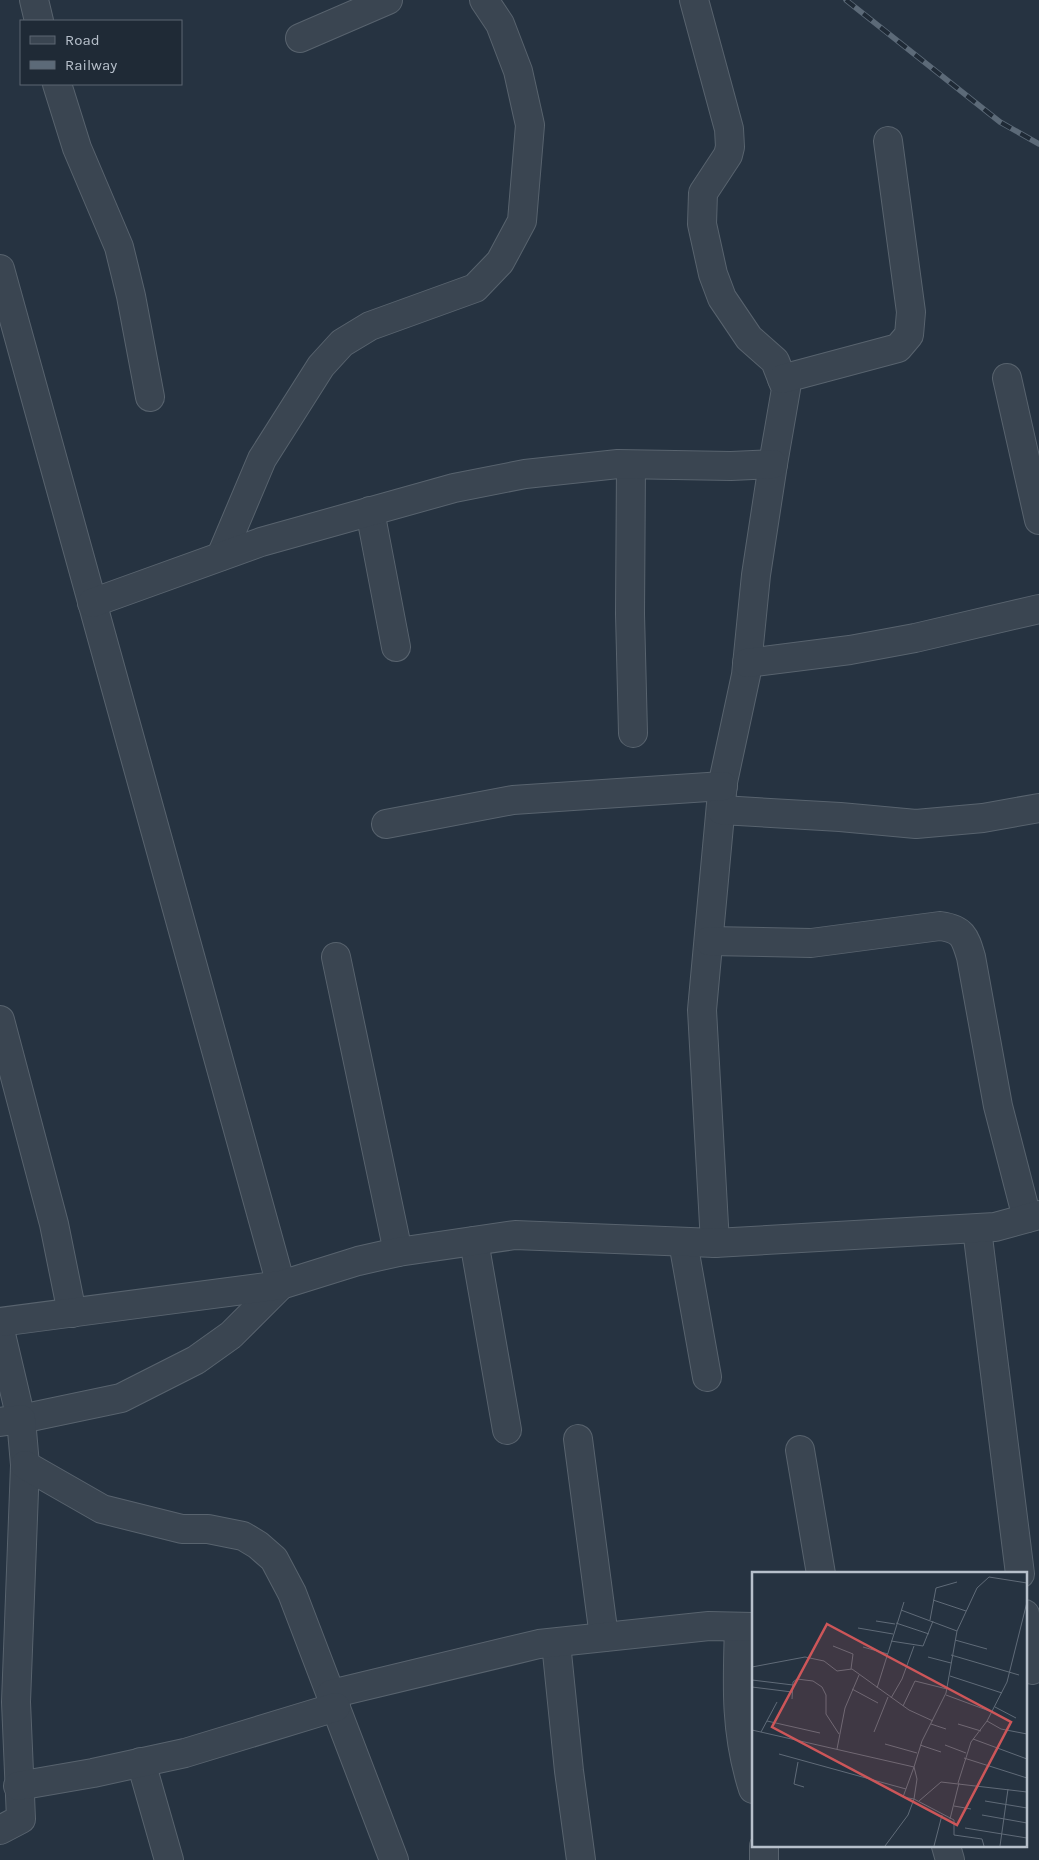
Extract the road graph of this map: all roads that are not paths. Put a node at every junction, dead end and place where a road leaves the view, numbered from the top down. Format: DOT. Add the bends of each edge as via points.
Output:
graph roads {
  1 [pos="34,0"];
  2 [pos="388,0"];
  3 [pos="484,0"];
  4 [pos="694,0"];
  5 [pos="351,7"];
  6 [pos="39,20"];
  7 [pos="300,38"];
  8 [pos="57,85"];
  9 [pos="888,141"];
  10 [pos="0,269"];
  11 [pos="1007,378"];
  12 [pos="782,379"];
  13 [pos="150,397"];
  14 [pos="773,464"];
  15 [pos="631,465"];
  16 [pos="370,511"];
  17 [pos="1039,520"];
  18 [pos="221,556"];
  19 [pos="92,603"];
  20 [pos="1039,609"];
  21 [pos="396,647"];
  22 [pos="747,663"];
  23 [pos="632,732"];
  24 [pos="722,798"];
  25 [pos="1039,808"];
  26 [pos="386,824"];
  27 [pos="709,941"];
  28 [pos="336,957"];
  29 [pos="0,1020"];
  30 [pos="1033,1217"];
  31 [pos="978,1229"];
  32 [pos="474,1241"];
  33 [pos="684,1242"];
  34 [pos="716,1243"];
  35 [pos="398,1252"];
  36 [pos="280,1285"];
  37 [pos="72,1312"];
  38 [pos="0,1322"];
  39 [pos="0,1330"];
  40 [pos="707,1376"];
  41 [pos="10,1420"];
  42 [pos="507,1430"];
  43 [pos="578,1439"];
  44 [pos="800,1450"];
  45 [pos="25,1465"];
  46 [pos="821,1572"];
  47 [pos="1020,1572"];
  48 [pos="1026,1622"];
  49 [pos="746,1627"];
  50 [pos="604,1637"];
  51 [pos="556,1643"];
  52 [pos="1032,1670"];
  53 [pos="333,1701"];
  54 [pos="8,1704"];
  55 [pos="141,1762"];
  56 [pos="18,1786"];
  57 [pos="752,1786"];
  58 [pos="0,1830"];
  59 [pos="169,1860"];
  60 [pos="394,1860"];
  61 [pos="581,1860"];
  1 -- 6 [label="street"];
  2 -- 5 [label="street"];
  3 -- 18 [label="street" via="500,24 518,71 530,125 522,222 500,262 475,288 370,326 342,343 321,366 262,459"];
  4 -- 12 [label="street" via="729,129 728,155 703,194 702,224 713,274 730,311 750,338 775,361"];
  5 -- 7 [label="street"];
  8 -- 13 [label="street" via="77,148 119,247"];
  9 -- 12 [label="street" via="911,312 909,334 898,348"];
  10 -- 19 [label="street"];
  11 -- 17 [label="street"];
  12 -- 14 [label="street" via="786,389"];
  14 -- 15 [label="street"];
  14 -- 22 [label="street"];
  15 -- 16 [label="street" via="525,474 454,488"];
  15 -- 23 [label="street"];
  16 -- 18 [label="street"];
  16 -- 21 [label="street"];
  18 -- 19 [label="street"];
  19 -- 36 [label="street"];
  20 -- 22 [label="street" via="915,638"];
  22 -- 24 [label="street"];
  24 -- 25 [label="street" via="916,824 983,818"];
  24 -- 26 [label="street" via="513,800"];
  24 -- 27 [label="street"];
  27 -- 30 [label="street" via="811,942 940,926 958,931 965,938 971,957 998,1106"];
  27 -- 34 [label="street" via="702,1010"];
  28 -- 35 [label="street"];
  29 -- 37 [label="street" via="54,1224"];
  30 -- 31 [label="street" via="995,1228"];
  31 -- 34 [label="street"];
  31 -- 47 [label="street"];
  32 -- 33 [label="street" via="515,1235"];
  32 -- 35 [label="street"];
  32 -- 42 [label="street"];
  33 -- 34 [label="street"];
  33 -- 40 [label="street"];
  35 -- 36 [label="street"];
  36 -- 37 [label="street"];
  36 -- 41 [label="street" via="231,1335 196,1360 130,1394"];
  37 -- 38 [label="street"];
  39 -- 41 [label="street"];
  41 -- 45 [label="street"];
  43 -- 50 [label="street"];
  44 -- 46 [label="street"];
  45 -- 53 [label="street" via="102,1509 182,1529 208,1529 243,1536 258,1544 274,1559 292,1593"];
  45 -- 54 [label="street"];
  48 -- 52 [label="street"];
  49 -- 50 [label="street" via="709,1626"];
  49 -- 57 [label="street" via="738,1718 744,1761"];
  50 -- 51 [label="street"];
  51 -- 53 [label="street" via="539,1644"];
  51 -- 61 [label="street"];
  53 -- 55 [label="street" via="185,1753"];
  53 -- 60 [label="street"];
  54 -- 56 [label="street"];
  55 -- 56 [label="street"];
  55 -- 59 [label="street"];
  56 -- 58 [label="street" via="21,1819"];
}
